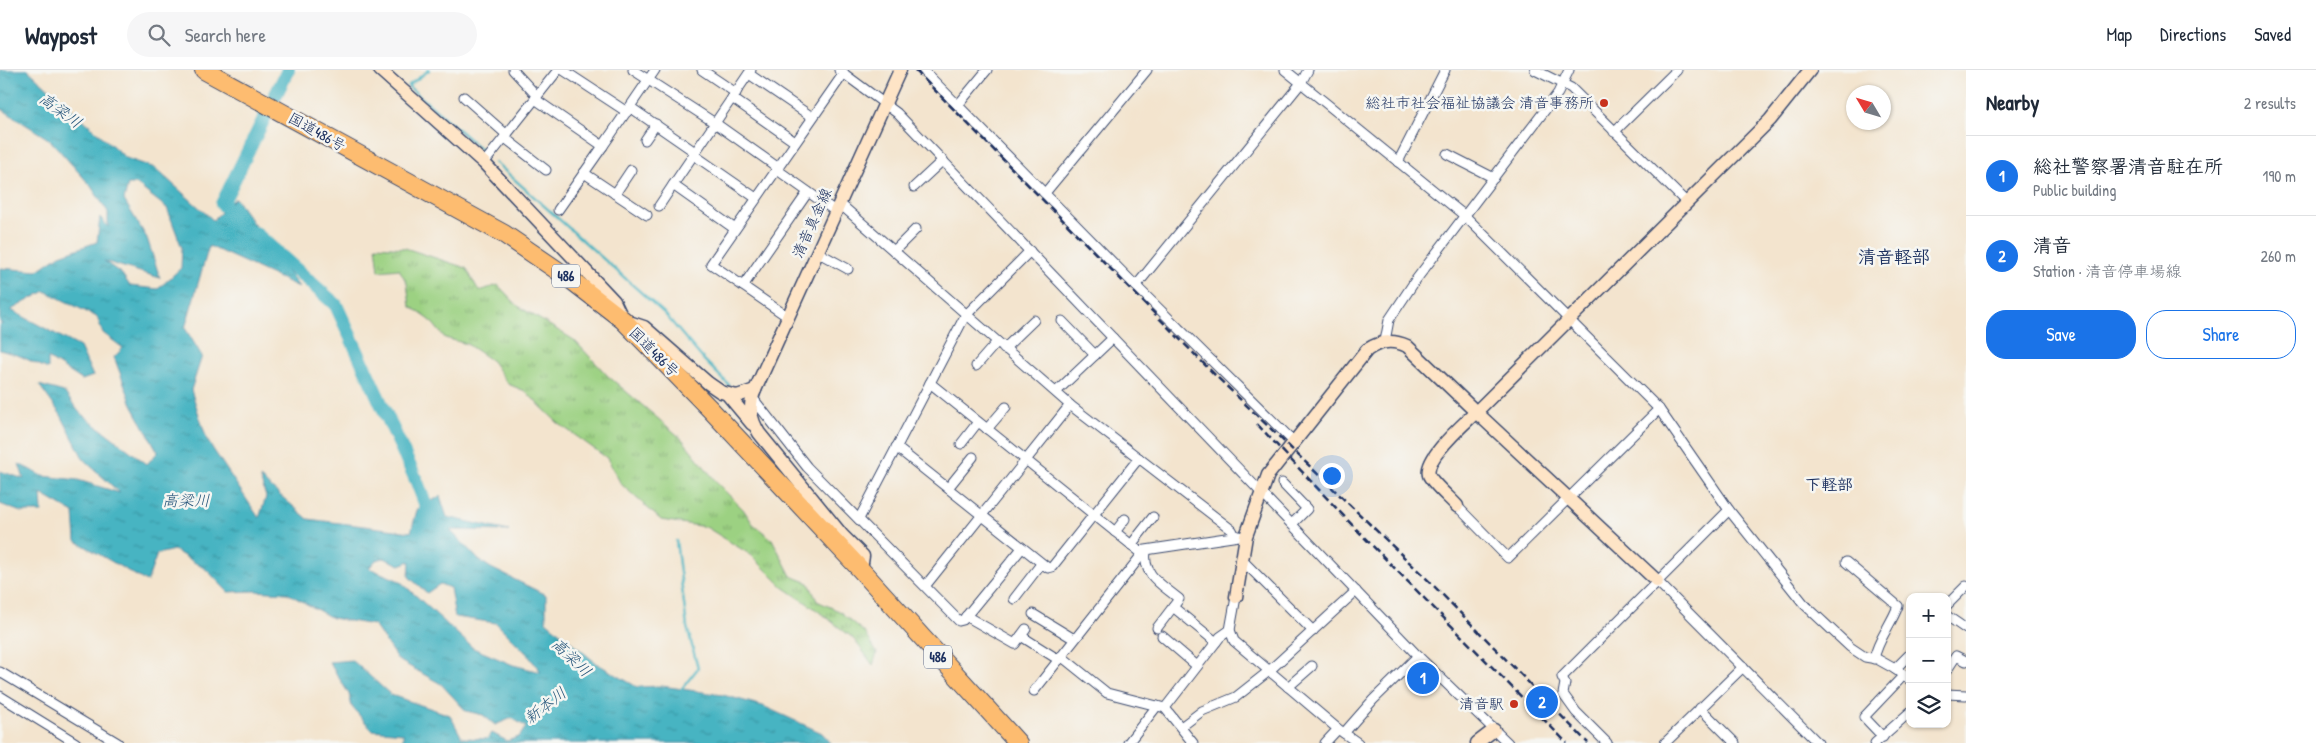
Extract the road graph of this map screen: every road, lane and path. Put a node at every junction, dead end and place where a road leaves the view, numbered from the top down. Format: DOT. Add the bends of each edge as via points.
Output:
graph roads {
  1 [pos="204,70"];
  2 [pos="380,70"];
  3 [pos="513,70"];
  4 [pos="558,70"];
  5 [pos="562,70"];
  6 [pos="632,70"];
  7 [pos="655,70"];
  8 [pos="702,70"];
  9 [pos="900,70"];
  10 [pos="923,70"];
  11 [pos="987,70"];
  12 [pos="1146,70"];
  13 [pos="1285,70"];
  14 [pos="1308,70"];
  15 [pos="1445,70"];
  16 [pos="1535,70"];
  17 [pos="1569,70"];
  18 [pos="1677,70"];
  19 [pos="1810,70"];
  20 [pos="750,72"];
  21 [pos="841,72"];
  22 [pos="649,80"];
  23 [pos="1301,83"];
  24 [pos="1563,84"];
  25 [pos="734,96"];
  26 [pos="464,97"];
  27 [pos="536,97"];
  28 [pos="884,103"];
  29 [pos="958,105"];
  30 [pos="629,109"];
  31 [pos="812,118"];
  32 [pos="715,123"];
  33 [pos="656,124"];
  34 [pos="1614,132"];
  35 [pos="506,136"];
  36 [pos="645,140"];
  37 [pos="794,142"];
  38 [pos="603,146"];
  39 [pos="694,153"];
  40 [pos="1447,154"];
  41 [pos="943,160"];
  42 [pos="1398,162"];
  43 [pos="484,164"];
  44 [pos="777,168"];
  45 [pos="546,170"];
  46 [pos="631,170"];
  47 [pos="584,173"];
  48 [pos="1494,178"];
  49 [pos="673,185"];
  50 [pos="914,187"];
  51 [pos="808,192"];
  52 [pos="1045,193"];
  53 [pos="615,194"];
  54 [pos="756,198"];
  55 [pos="1687,203"];
  56 [pos="659,206"];
  57 [pos="837,207"];
  58 [pos="558,210"];
  59 [pos="647,215"];
  60 [pos="1465,216"];
  61 [pos="735,229"];
  62 [pos="916,229"];
  63 [pos="894,251"];
  64 [pos="1030,251"];
  65 [pos="817,252"];
  66 [pos="848,269"];
  67 [pos="743,286"];
  68 [pos="1136,286"];
  69 [pos="614,301"];
  70 [pos="965,316"];
  71 [pos="788,317"];
  72 [pos="623,320"];
  73 [pos="1034,320"];
  74 [pos="1569,320"];
  75 [pos="1062,322"];
  76 [pos="644,327"];
  77 [pos="1113,338"];
  78 [pos="1385,341"];
  79 [pos="1001,345"];
  80 [pos="1095,355"];
  81 [pos="976,366"];
  82 [pos="930,383"];
  83 [pos="1056,392"];
  84 [pos="754,393"];
  85 [pos="727,394"];
  86 [pos="1070,405"];
  87 [pos="1006,407"];
  88 [pos="1659,409"];
  89 [pos="1476,412"];
  90 [pos="978,422"];
  91 [pos="754,426"];
  92 [pos="987,429"];
  93 [pos="1295,443"];
  94 [pos="961,444"];
  95 [pos="896,447"];
  96 [pos="973,457"];
  97 [pos="1139,458"];
  98 [pos="1026,460"];
  99 [pos="1282,483"];
  100 [pos="948,488"];
  101 [pos="1261,492"];
  102 [pos="1568,500"];
  103 [pos="1457,506"];
  104 [pos="1729,510"];
  105 [pos="1093,514"];
  106 [pos="981,515"];
  107 [pos="1153,517"];
  108 [pos="1125,518"];
  109 [pos="859,519"];
  110 [pos="1292,524"];
  111 [pos="1115,532"];
  112 [pos="1241,536"];
  113 [pos="1131,545"];
  114 [pos="1022,548"];
  115 [pos="1144,551"];
  116 [pos="1241,559"];
  117 [pos="1846,562"];
  118 [pos="1042,564"];
  119 [pos="861,570"];
  120 [pos="1658,582"];
  121 [pos="926,586"];
  122 [pos="1966,586"];
  123 [pos="1356,591"];
  124 [pos="1236,597"];
  125 [pos="1014,599"];
  126 [pos="1951,601"];
  127 [pos="1173,607"];
  128 [pos="1033,614"];
  129 [pos="966,616"];
  130 [pos="1951,619"];
  131 [pos="1157,628"];
  132 [pos="1966,629"];
  133 [pos="1230,630"];
  134 [pos="1313,631"];
  135 [pos="1162,636"];
  136 [pos="1074,640"];
  137 [pos="1216,642"];
  138 [pos="1418,656"];
  139 [pos="1060,658"];
  140 [pos="1906,658"];
  141 [pos="1874,659"];
  142 [pos="1966,661"];
  143 [pos="1951,664"];
  144 [pos="1197,666"];
  145 [pos="1312,666"];
  146 [pos="1743,666"];
  147 [pos="1895,669"];
  148 [pos="1269,671"];
  149 [pos="0,672"];
  150 [pos="1906,676"];
  151 [pos="1906,678"];
  152 [pos="1288,687"];
  153 [pos="1034,691"];
  154 [pos="1951,694"];
  155 [pos="1966,695"];
  156 [pos="0,696"];
  157 [pos="1161,707"];
  158 [pos="1700,708"];
  159 [pos="1906,716"];
  160 [pos="1181,727"];
  161 [pos="1494,730"];
  162 [pos="1341,731"];
  163 [pos="1883,737"];
  164 [pos="76,743"];
  165 [pos="118,743"];
  166 [pos="1018,743"];
  167 [pos="1128,743"];
  168 [pos="1193,743"];
  169 [pos="1325,743"];
  170 [pos="1358,743"];
  171 [pos="1477,743"];
  172 [pos="1508,743"];
  173 [pos="1607,743"];
  174 [pos="1665,743"];
  175 [pos="1735,743"];
  176 [pos="1818,743"];
  177 [pos="1875,743"];
  1 -- 72 [label="highway, 国道486号 / 486" via="504,234"];
  2 -- 43 [label="street"];
  3 -- 27 [label="street"];
  4 -- 27 [label="street"];
  5 -- 30 [label="street"];
  6 -- 22 [label="street"];
  7 -- 22 [label="street"];
  8 -- 25 [label="street"];
  9 -- 28 [label="street, 清音真金線"];
  10 -- 29 [label="street"];
  11 -- 29 [label="street"];
  12 -- 52 [label="street"];
  13 -- 23 [label="street"];
  14 -- 23 [label="street"];
  15 -- 42 [label="street"];
  16 -- 24 [label="street"];
  17 -- 24 [label="street"];
  18 -- 34 [label="street"];
  19 -- 55 [label="street" via="1770,120"];
  20 -- 25 [label="street"];
  20 -- 31 [label="street"];
  21 -- 28 [label="street"];
  21 -- 31 [label="street"];
  22 -- 30 [label="street"];
  22 -- 32 [label="street"];
  23 -- 42 [label="street"];
  23 -- 68 [label="street"];
  24 -- 34 [label="street" via="1571,88"];
  24 -- 48 [label="street"];
  25 -- 32 [label="street"];
  25 -- 37 [label="street"];
  26 -- 35 [label="street"];
  27 -- 35 [label="street"];
  27 -- 38 [label="street"];
  28 -- 41 [label="street"];
  28 -- 57 [label="street, 清音真金線"];
  29 -- 52 [label="street"];
  30 -- 33 [label="street"];
  30 -- 38 [label="street"];
  31 -- 37 [label="street"];
  32 -- 39 [label="street"];
  32 -- 44 [label="street"];
  33 -- 36 [label="street"];
  33 -- 39 [label="street"];
  34 -- 55 [label="street"];
  35 -- 43 [label="street"];
  35 -- 45 [label="street"];
  37 -- 44 [label="street"];
  38 -- 47 [label="street"];
  39 -- 49 [label="street"];
  39 -- 54 [label="street"];
  40 -- 48 [label="street"];
  41 -- 50 [label="street"];
  41 -- 64 [label="street"];
  42 -- 60 [label="street"];
  43 -- 69 [label="street"];
  44 -- 51 [label="street"];
  44 -- 54 [label="street"];
  46 -- 53 [label="street"];
  47 -- 53 [label="street"];
  47 -- 58 [label="street"];
  48 -- 60 [label="street"];
  49 -- 56 [label="street"];
  49 -- 61 [label="street"];
  51 -- 57 [label="street"];
  51 -- 67 [label="street"];
  52 -- 68 [label="street"];
  53 -- 59 [label="street"];
  54 -- 61 [label="street"];
  55 -- 74 [label="street"];
  57 -- 63 [label="street"];
  57 -- 65 [label="street, 清音真金線"];
  60 -- 74 [label="street"];
  60 -- 78 [label="street" via="1391,316"];
  61 -- 67 [label="street" via="711,264"];
  62 -- 63 [label="street"];
  63 -- 70 [label="street"];
  64 -- 70 [label="street"];
  64 -- 77 [label="street"];
  65 -- 66 [label="street"];
  65 -- 71 [label="street, 清音真金線"];
  67 -- 71 [label="street"];
  68 -- 93 [label="street"];
  69 -- 72 [label="street"];
  69 -- 76 [label="street"];
  70 -- 79 [label="street"];
  70 -- 82 [label="street"];
  71 -- 84 [label="street, 清音真金線"];
  72 -- 76 [label="street"];
  72 -- 119 [label="highway, 国道486号 / 486"];
  73 -- 79 [label="street"];
  74 -- 88 [label="street"];
  74 -- 89 [label="street"];
  75 -- 80 [label="street"];
  76 -- 85 [label="street" via="708,383"];
  77 -- 80 [label="street"];
  77 -- 101 [label="street"];
  78 -- 89 [label="street" via="1407,346"];
  78 -- 93 [label="street" via="1367,350"];
  79 -- 81 [label="street"];
  79 -- 83 [label="street"];
  80 -- 83 [label="street"];
  82 -- 90 [label="street"];
  82 -- 95 [label="street"];
  83 -- 86 [label="street"];
  84 -- 85 [label="street"];
  84 -- 91 [label="street, 清音真金線" via="750,409"];
  84 -- 109 [label="street" via="807,466"];
  85 -- 91 [label="street"];
  86 -- 97 [label="street"];
  86 -- 98 [label="street"];
  87 -- 92 [label="street"];
  88 -- 102 [label="street"];
  88 -- 104 [label="street"];
  89 -- 102 [label="street"];
  89 -- 103 [label="street" via="1434,455 1428,466 1429,476"];
  90 -- 92 [label="street"];
  90 -- 94 [label="street"];
  91 -- 119 [label="street" via="842,535 863,556"];
  92 -- 98 [label="street"];
  93 -- 101 [label="street" via="1277,461"];
  95 -- 100 [label="street"];
  95 -- 109 [label="street"];
  96 -- 100 [label="street"];
  97 -- 105 [label="street"];
  97 -- 112 [label="street"];
  98 -- 105 [label="street"];
  98 -- 106 [label="street"];
  99 -- 110 [label="street" via="1308,509"];
  100 -- 106 [label="street"];
  101 -- 110 [label="street"];
  101 -- 112 [label="street"];
  102 -- 103 [label="street" via="1508,558"];
  102 -- 120 [label="street"];
  104 -- 120 [label="street"];
  104 -- 141 [label="street" via="1804,604 1850,647 1864,657"];
  105 -- 111 [label="street"];
  105 -- 118 [label="street" via="1052,567"];
  106 -- 114 [label="street"];
  106 -- 121 [label="street"];
  107 -- 113 [label="street"];
  108 -- 111 [label="street"];
  109 -- 121 [label="street"];
  110 -- 123 [label="street"];
  111 -- 113 [label="street"];
  112 -- 115 [label="street"];
  112 -- 116 [label="street"];
  113 -- 115 [label="street"];
  114 -- 118 [label="street"];
  114 -- 129 [label="street"];
  115 -- 127 [label="street" via="1150,576 1179,599"];
  115 -- 136 [label="street"];
  116 -- 124 [label="street"];
  116 -- 134 [label="street"];
  117 -- 141 [label="street" via="1898,606 1878,644"];
  118 -- 125 [label="street"];
  119 -- 166 [label="highway, 国道486号 / 486"];
  120 -- 146 [label="street"];
  120 -- 173 [label="street" via="1562,677 1565,683 1563,694"];
  121 -- 129 [label="street" via="959,621"];
  122 -- 126 [label="street"];
  123 -- 134 [label="street"];
  123 -- 138 [label="street"];
  124 -- 133 [label="street"];
  127 -- 131 [label="street"];
  127 -- 137 [label="street"];
  128 -- 136 [label="street"];
  129 -- 139 [label="street" via="1015,644 1024,632"];
  130 -- 132 [label="street"];
  133 -- 137 [label="street"];
  133 -- 148 [label="street" via="1237,644"];
  134 -- 148 [label="street"];
  135 -- 144 [label="street"];
  136 -- 139 [label="street"];
  137 -- 144 [label="street"];
  138 -- 161 [label="street"];
  138 -- 162 [label="street"];
  139 -- 153 [label="street"];
  139 -- 157 [label="street" via="1107,693"];
  140 -- 147 [label="street"];
  141 -- 147 [label="street"];
  142 -- 143 [label="street" via="1956,656"];
  144 -- 157 [label="street"];
  145 -- 152 [label="street"];
  146 -- 158 [label="street"];
  146 -- 176 [label="street"];
  147 -- 150 [label="street"];
  148 -- 152 [label="street"];
  148 -- 160 [label="street" via="1236,698 1202,711"];
  149 -- 165 [label="street"];
  151 -- 163 [label="street" via="1864,717"];
  152 -- 162 [label="street"];
  154 -- 155 [label="street"];
  156 -- 164 [label="street"];
  157 -- 160 [label="street"];
  157 -- 167 [label="street"];
  158 -- 174 [label="street"];
  158 -- 175 [label="street"];
  159 -- 163 [label="street"];
  160 -- 168 [label="street"];
  161 -- 171 [label="street"];
  161 -- 172 [label="street"];
  162 -- 169 [label="street"];
  162 -- 170 [label="street"];
  163 -- 177 [label="street"];
}
